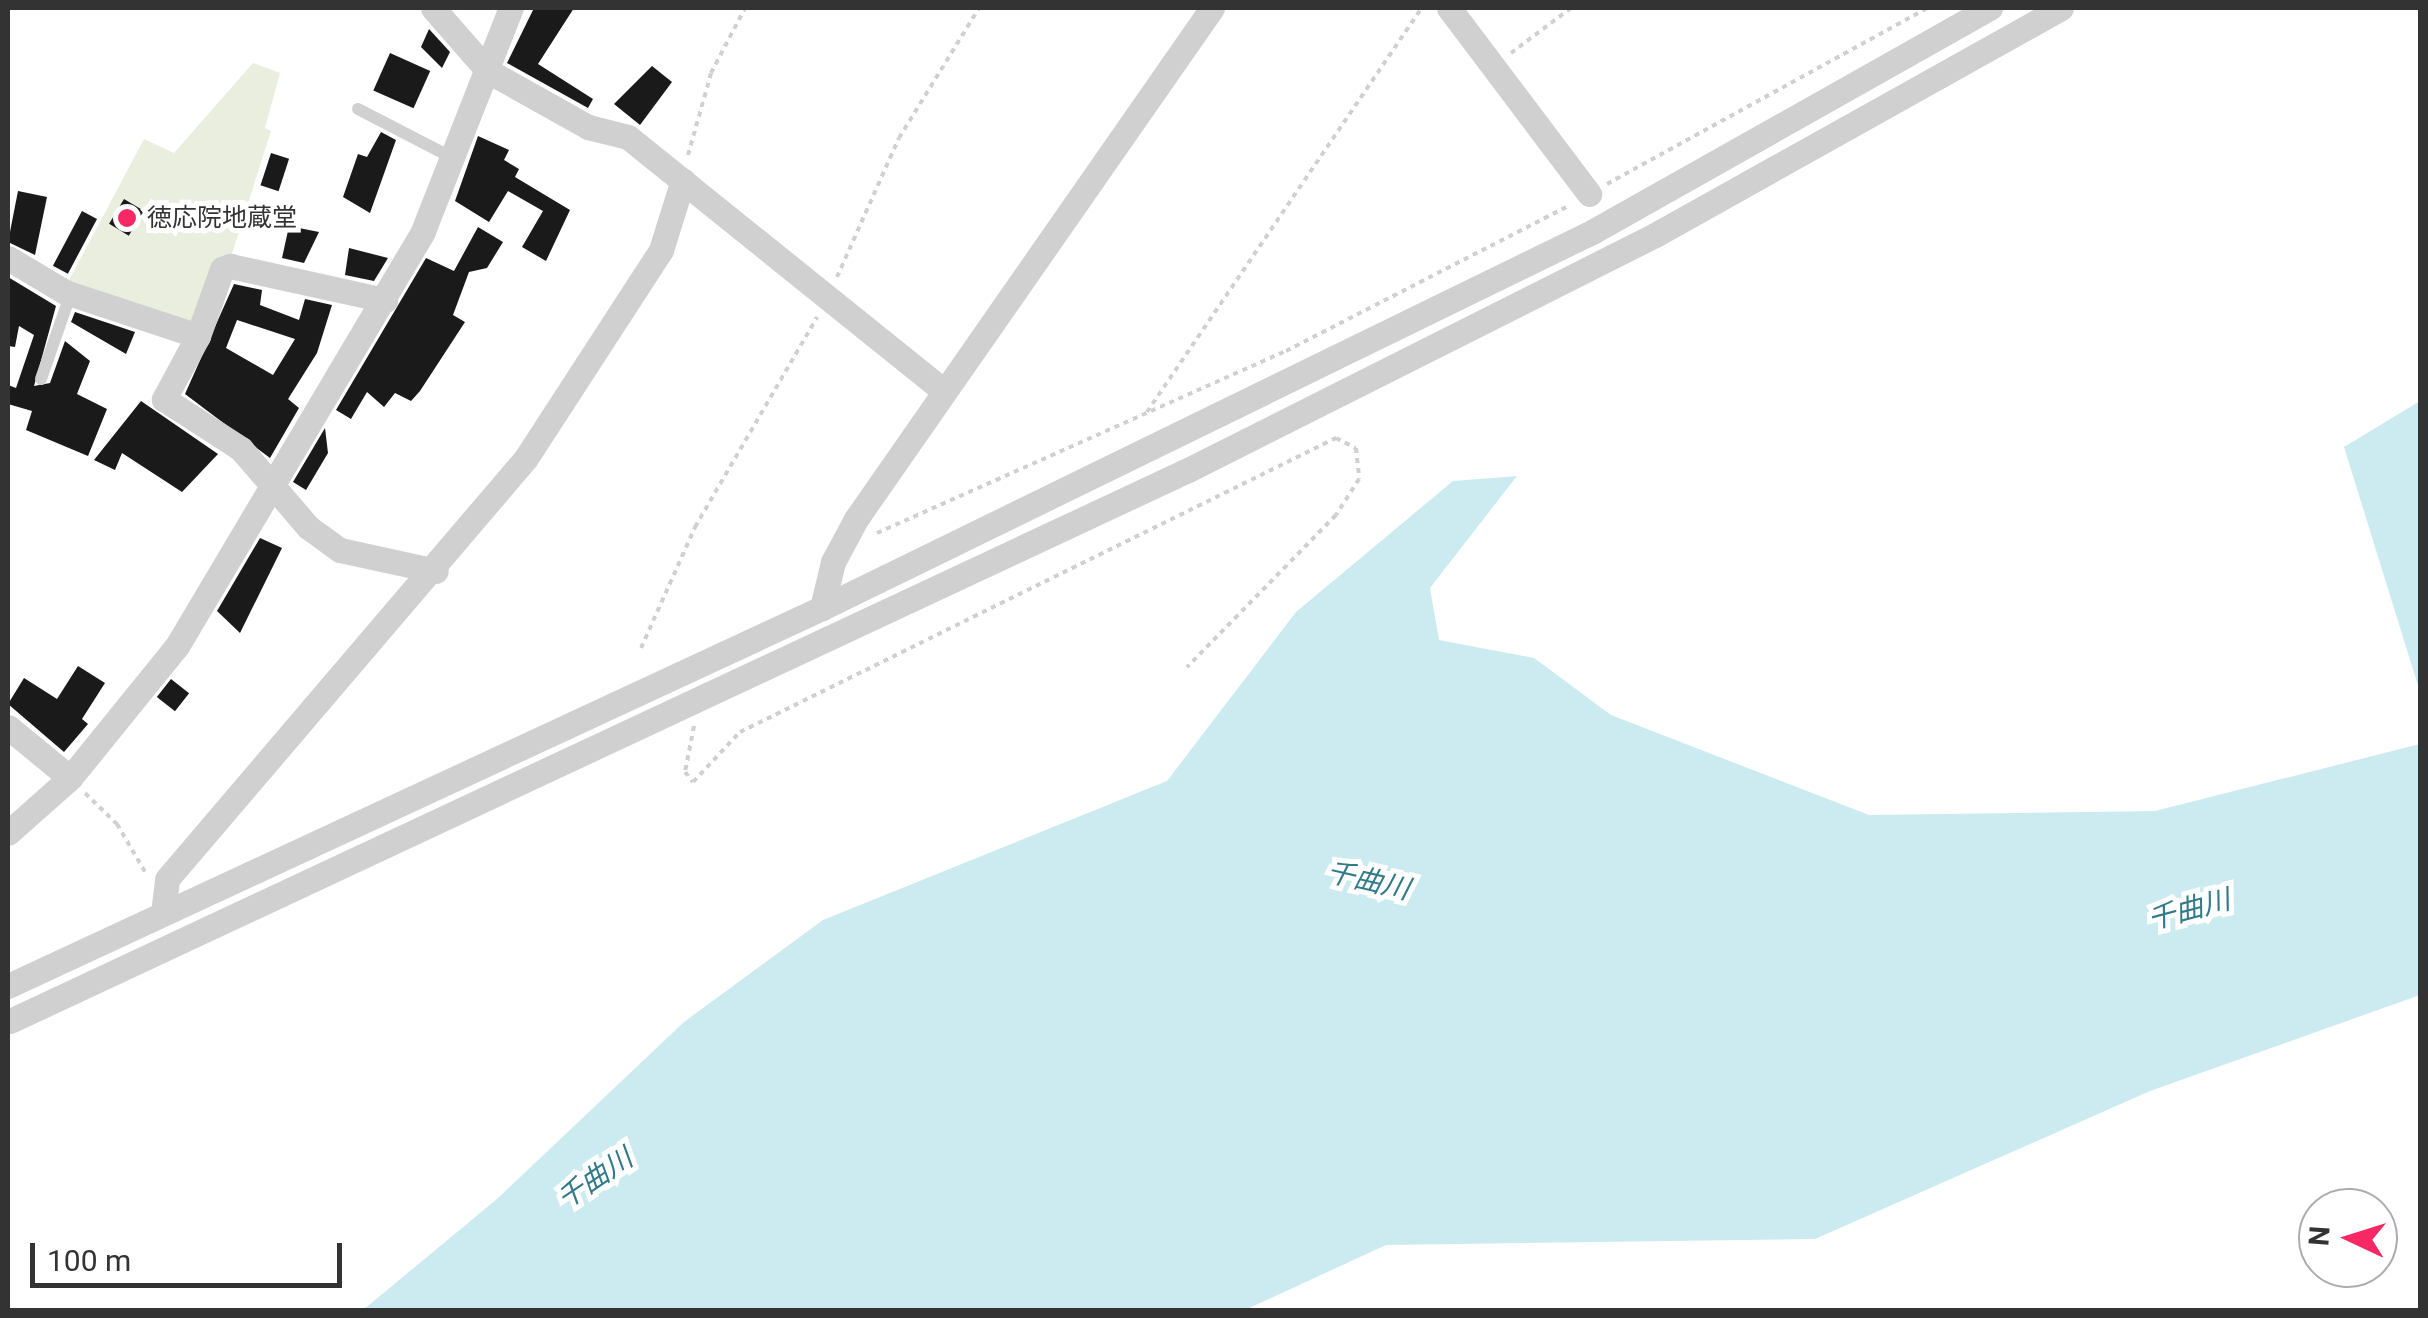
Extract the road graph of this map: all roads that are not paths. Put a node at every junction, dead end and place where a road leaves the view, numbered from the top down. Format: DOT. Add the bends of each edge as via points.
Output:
graph roads {
  1 [pos="433,8"];
  2 [pos="511,8"];
  3 [pos="1212,8"];
  4 [pos="1449,8"];
  5 [pos="1990,8"];
  6 [pos="2061,8"];
  7 [pos="488,71"];
  8 [pos="358,109"];
  9 [pos="455,159"];
  10 [pos="683,180"];
  11 [pos="1589,194"];
  12 [pos="8,258"];
  13 [pos="71,294"];
  14 [pos="384,300"];
  15 [pos="198,336"];
  16 [pos="41,379"];
  17 [pos="944,392"];
  18 [pos="274,486"];
  19 [pos="436,571"];
  20 [pos="822,608"];
  21 [pos="8,727"];
  22 [pos="70,778"];
  23 [pos="8,833"];
  24 [pos="164,913"];
  25 [pos="8,986"];
  26 [pos="10,1022"];
  1 -- 7 [label="street"];
  2 -- 7 [label="street"];
  3 -- 17 [label="street"];
  4 -- 11 [label="street"];
  5 -- 20 [label="street" via="1592,232"];
  6 -- 26 [label="street" via="1638,244 1188,470"];
  7 -- 9 [label="street"];
  7 -- 10 [label="street" via="588,126 628,137"];
  8 -- 9 [label="lane"];
  9 -- 14 [label="street"];
  10 -- 17 [label="street"];
  10 -- 19 [label="street" via="661,250 526,458"];
  12 -- 13 [label="street"];
  13 -- 15 [label="street"];
  13 -- 16 [label="lane"];
  14 -- 15 [label="street" via="230,266 222,269"];
  14 -- 18 [label="street"];
  15 -- 18 [label="street" via="164,398 241,449"];
  17 -- 20 [label="street" via="846,538"];
  18 -- 19 [label="street" via="308,528 340,550"];
  18 -- 22 [label="street" via="177,646"];
  19 -- 24 [label="street" via="166,880"];
  20 -- 24 [label="street"];
  21 -- 22 [label="street"];
  22 -- 23 [label="street"];
  24 -- 25 [label="street"];
}
